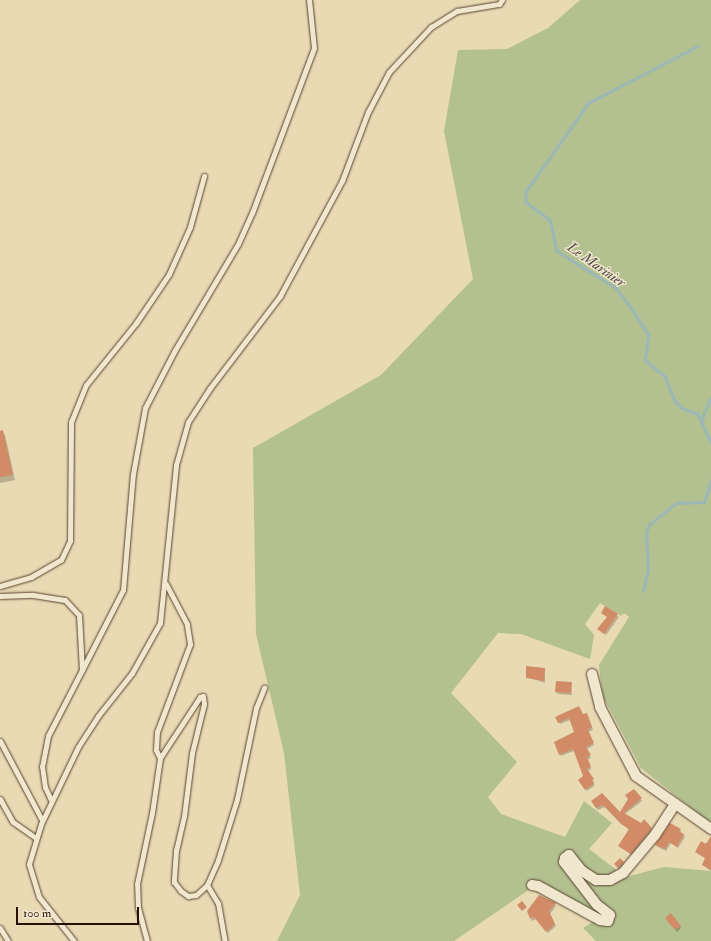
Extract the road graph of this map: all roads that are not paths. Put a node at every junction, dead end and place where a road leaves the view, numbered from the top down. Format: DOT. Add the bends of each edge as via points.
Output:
graph roads {
  1 [pos="309,0"];
  2 [pos="502,0"];
  3 [pos="204,176"];
  4 [pos="166,583"];
  5 [pos="0,586"];
  6 [pos="0,596"];
  7 [pos="82,670"];
  8 [pos="592,674"];
  9 [pos="264,688"];
  10 [pos="0,741"];
  11 [pos="160,758"];
  12 [pos="0,799"];
  13 [pos="51,800"];
  14 [pos="675,804"];
  15 [pos="42,820"];
  16 [pos="711,829"];
  17 [pos="36,838"];
  18 [pos="206,885"];
  19 [pos="532,886"];
  20 [pos="0,928"];
  21 [pos="8,941"];
  22 [pos="74,941"];
  23 [pos="147,941"];
  24 [pos="225,941"];
  1 -- 7 [label="lane" via="314,48 252,212 238,244 175,350 145,408 133,474 123,590"];
  2 -- 4 [label="lane" via="499,4 457,11 431,27 389,72 368,112 342,181 280,296 210,388 188,422 176,466"];
  3 -- 5 [label="lane" via="185,241 169,274 136,323 86,385 71,422 70,541 61,560 32,577"];
  4 -- 11 [label="lane" via="187,624 190,644 157,732 156,750"];
  4 -- 13 [label="lane" via="160,623 144,655 78,747"];
  6 -- 7 [label="lane" via="33,595 65,600 79,615"];
  7 -- 13 [label="lane" via="48,736 42,766 45,787"];
  8 -- 14 [label="street" via="600,707 629,766 642,782"];
  9 -- 18 [label="lane" via="256,708 237,799 218,860"];
  10 -- 15 [label="lane"];
  11 -- 18 [label="lane" via="203,696 204,704 192,753 184,816 176,850 174,882 188,896 196,895"];
  11 -- 23 [label="lane" via="152,813 137,884 138,908"];
  12 -- 17 [label="lane" via="13,822"];
  13 -- 15 [label="lane"];
  14 -- 16 [label="street"];
  14 -- 19 [label="street" via="655,835 623,873 610,880 596,880 582,871 569,856 565,858 564,862 597,905 610,915 608,921 600,920 538,886"];
  15 -- 17 [label="lane"];
  17 -- 22 [label="lane" via="29,864 39,896"];
  18 -- 24 [label="lane" via="218,903"];
  20 -- 21 [label="lane"];
}
